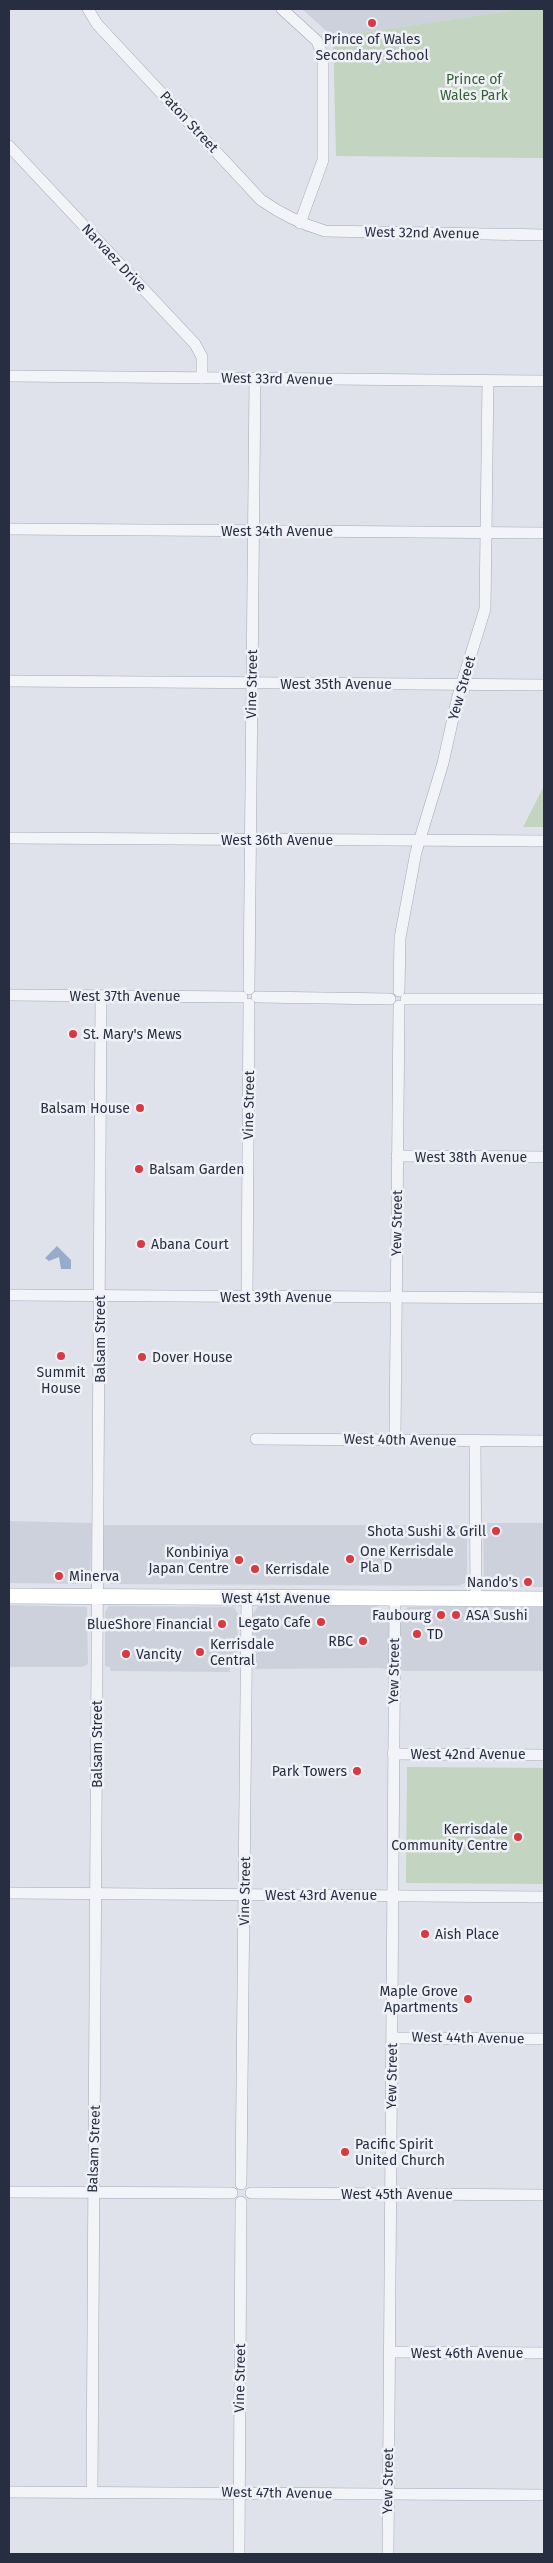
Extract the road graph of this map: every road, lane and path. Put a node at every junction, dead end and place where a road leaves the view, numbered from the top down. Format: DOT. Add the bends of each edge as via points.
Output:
graph roads {
  1 [pos="88,9"];
  2 [pos="282,9"];
  3 [pos="9,146"];
  4 [pos="300,223"];
  5 [pos="544,235"];
  6 [pos="9,376"];
  7 [pos="202,378"];
  8 [pos="255,378"];
  9 [pos="488,381"];
  10 [pos="544,381"];
  11 [pos="9,529"];
  12 [pos="254,531"];
  13 [pos="486,532"];
  14 [pos="544,533"];
  15 [pos="9,681"];
  16 [pos="252,683"];
  17 [pos="463,684"];
  18 [pos="544,684"];
  19 [pos="9,838"];
  20 [pos="251,840"];
  21 [pos="419,840"];
  22 [pos="544,841"];
  23 [pos="9,995"];
  24 [pos="101,996"];
  25 [pos="249,997"];
  26 [pos="398,999"];
  27 [pos="544,999"];
  28 [pos="398,1156"];
  29 [pos="544,1157"];
  30 [pos="9,1295"];
  31 [pos="100,1295"];
  32 [pos="247,1297"];
  33 [pos="396,1297"];
  34 [pos="544,1298"];
  35 [pos="256,1439"];
  36 [pos="395,1439"];
  37 [pos="475,1441"];
  38 [pos="544,1442"];
  39 [pos="9,1596"];
  40 [pos="98,1596"];
  41 [pos="247,1598"];
  42 [pos="394,1598"];
  43 [pos="476,1598"];
  44 [pos="544,1599"];
  45 [pos="393,1754"];
  46 [pos="544,1755"];
  47 [pos="9,1893"];
  48 [pos="96,1895"];
  49 [pos="245,1895"];
  50 [pos="392,1896"];
  51 [pos="544,1896"];
  52 [pos="393,2038"];
  53 [pos="544,2039"];
  54 [pos="241,2184"];
  55 [pos="9,2192"];
  56 [pos="93,2193"];
  57 [pos="232,2193"];
  58 [pos="251,2193"];
  59 [pos="390,2194"];
  60 [pos="544,2195"];
  61 [pos="241,2202"];
  62 [pos="390,2352"];
  63 [pos="544,2353"];
  64 [pos="9,2492"];
  65 [pos="92,2493"];
  66 [pos="239,2493"];
  67 [pos="388,2494"];
  68 [pos="544,2495"];
  69 [pos="239,2554"];
  70 [pos="388,2554"];
  1 -- 4 [label="street, Paton Street" via="97,24 261,200"];
  2 -- 4 [label="street" via="317,41 323,56 323,160"];
  3 -- 7 [label="street, Narvaez Drive" via="195,344 202,357"];
  4 -- 5 [label="street, West 32nd Avenue" via="325,231"];
  6 -- 7 [label="street, West 33rd Avenue"];
  7 -- 8 [label="street, West 33rd Avenue"];
  8 -- 9 [label="street, West 33rd Avenue"];
  8 -- 12 [label="street, Vine Street"];
  9 -- 10 [label="street, West 33rd Avenue"];
  9 -- 13 [label="street, Yew Street"];
  11 -- 12 [label="street, West 34th Avenue"];
  12 -- 13 [label="street, West 34th Avenue"];
  12 -- 16 [label="street, Vine Street"];
  13 -- 14 [label="street, West 34th Avenue"];
  13 -- 17 [label="street, Yew Street" via="485,610"];
  15 -- 16 [label="street, West 35th Avenue"];
  16 -- 17 [label="street, West 35th Avenue"];
  16 -- 20 [label="street, Vine Street"];
  17 -- 18 [label="street, West 35th Avenue"];
  17 -- 21 [label="street, Yew Street"];
  19 -- 20 [label="street, West 36th Avenue"];
  20 -- 21 [label="street, West 36th Avenue"];
  20 -- 25 [label="street, Vine Street"];
  21 -- 22 [label="street, West 36th Avenue"];
  21 -- 26 [label="street, Yew Street" via="400,938"];
  23 -- 24 [label="street, West 37th Avenue"];
  24 -- 25 [label="street, West 37th Avenue"];
  24 -- 31 [label="street, Balsam Street"];
  25 -- 26 [label="street, West 37th Avenue"];
  25 -- 32 [label="street, Vine Street"];
  26 -- 27 [label="street, West 37th Avenue"];
  26 -- 28 [label="street, Yew Street"];
  28 -- 29 [label="street, West 38th Avenue"];
  28 -- 33 [label="street, Yew Street"];
  30 -- 31 [label="street, West 39th Avenue"];
  31 -- 32 [label="street, West 39th Avenue"];
  31 -- 40 [label="street, Balsam Street"];
  32 -- 33 [label="street, West 39th Avenue"];
  33 -- 34 [label="street, West 39th Avenue"];
  33 -- 36 [label="street, Yew Street"];
  35 -- 36 [label="street, West 40th Avenue"];
  36 -- 37 [label="street, West 40th Avenue"];
  37 -- 38 [label="street, West 40th Avenue"];
  37 -- 43 [label="street"];
  39 -- 40 [label="main road, West 41st Avenue"];
  40 -- 41 [label="main road, West 41st Avenue"];
  40 -- 48 [label="street, Balsam Street"];
  41 -- 42 [label="main road, West 41st Avenue"];
  41 -- 49 [label="street, Vine Street"];
  42 -- 43 [label="main road, West 41st Avenue"];
  42 -- 45 [label="street, Yew Street"];
  43 -- 44 [label="main road, West 41st Avenue"];
  45 -- 46 [label="street, West 42nd Avenue"];
  45 -- 50 [label="street, Yew Street"];
  47 -- 48 [label="street, West 43rd Avenue"];
  48 -- 49 [label="street, West 43rd Avenue"];
  48 -- 56 [label="street, Balsam Street"];
  49 -- 50 [label="street, West 43rd Avenue"];
  49 -- 54 [label="street, Vine Street"];
  50 -- 51 [label="street, West 43rd Avenue"];
  50 -- 52 [label="street, Yew Street"];
  52 -- 53 [label="street, West 44th Avenue"];
  52 -- 59 [label="street, Yew Street"];
  54 -- 57 [label="street" via="235,2186"];
  54 -- 58 [label="street" via="248,2186"];
  55 -- 56 [label="street"];
  56 -- 57 [label="street"];
  56 -- 65 [label="street, Balsam Street"];
  57 -- 61 [label="street"];
  58 -- 59 [label="street, West 45th Avenue"];
  58 -- 61 [label="street"];
  59 -- 60 [label="street, West 45th Avenue"];
  59 -- 62 [label="street, Yew Street"];
  61 -- 66 [label="street, Vine Street"];
  62 -- 63 [label="street, West 46th Avenue"];
  62 -- 67 [label="street, Yew Street"];
  64 -- 65 [label="street, West 47th Avenue"];
  65 -- 66 [label="street, West 47th Avenue"];
  66 -- 67 [label="street, West 47th Avenue"];
  66 -- 69 [label="street, Vine Street"];
  67 -- 68 [label="street, West 47th Avenue"];
  67 -- 70 [label="street, Yew Street"];
}
